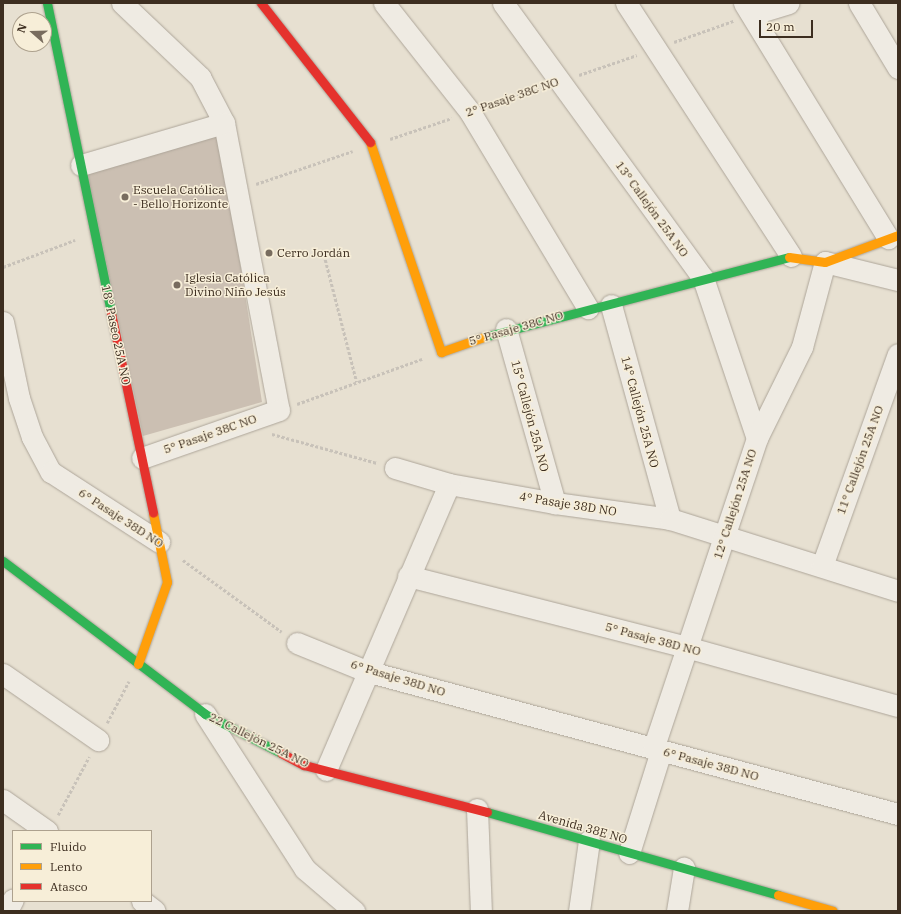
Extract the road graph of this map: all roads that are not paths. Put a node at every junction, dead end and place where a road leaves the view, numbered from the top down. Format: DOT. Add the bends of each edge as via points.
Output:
graph roads {
  1 [pos="47,3"];
  2 [pos="122,3"];
  3 [pos="261,3"];
  4 [pos="384,3"];
  5 [pos="503,3"];
  6 [pos="626,3"];
  7 [pos="788,3"];
  8 [pos="859,3"];
  9 [pos="749,9"];
  10 [pos="898,68"];
  11 [pos="224,123"];
  12 [pos="81,165"];
  13 [pos="893,237"];
  14 [pos="791,256"];
  15 [pos="825,262"];
  16 [pos="703,278"];
  17 [pos="898,280"];
  18 [pos="611,305"];
  19 [pos="588,308"];
  20 [pos="3,322"];
  21 [pos="506,329"];
  22 [pos="898,354"];
  23 [pos="757,438"];
  24 [pos="142,458"];
  25 [pos="395,468"];
  26 [pos="448,484"];
  27 [pos="554,503"];
  28 [pos="670,519"];
  29 [pos="726,535"];
  30 [pos="159,542"];
  31 [pos="3,560"];
  32 [pos="822,566"];
  33 [pos="408,576"];
  34 [pos="898,591"];
  35 [pos="297,643"];
  36 [pos="686,647"];
  37 [pos="138,664"];
  38 [pos="366,671"];
  39 [pos="3,674"];
  40 [pos="898,706"];
  41 [pos="205,714"];
  42 [pos="98,740"];
  43 [pos="657,750"];
  44 [pos="326,770"];
  45 [pos="3,800"];
  46 [pos="478,809"];
  47 [pos="898,814"];
  48 [pos="46,830"];
  49 [pos="588,841"];
  50 [pos="629,852"];
  51 [pos="684,868"];
  52 [pos="12,901"];
  53 [pos="143,902"];
  54 [pos="780,904"];
  55 [pos="7,911"];
  56 [pos="155,911"];
  57 [pos="354,911"];
  58 [pos="480,911"];
  59 [pos="579,911"];
  60 [pos="677,911"];
  61 [pos="833,911"];
  1 -- 12 [label="street, 18° Paseo 25A NO"];
  2 -- 11 [label="street" via="200,77"];
  3 -- 21 [label="street, 5° Pasaje 38C NO" via="372,145 441,352"];
  4 -- 19 [label="street" via="470,112"];
  5 -- 16 [label="street, 13° Callejón 25A NO"];
  6 -- 14 [label="street"];
  7 -- 9 [label="street"];
  8 -- 10 [label="street"];
  9 -- 13 [label="street"];
  11 -- 12 [label="street"];
  11 -- 24 [label="street, 5° Pasaje 38C NO" via="279,410"];
  12 -- 24 [label="street, 18° Paseo 25A NO"];
  13 -- 15 [label="street"];
  14 -- 15 [label="street, 5° Pasaje 38C NO"];
  14 -- 16 [label="street, 5° Pasaje 38C NO"];
  15 -- 17 [label="street"];
  15 -- 23 [label="street, 12° Callejón 25A NO" via="802,347"];
  16 -- 18 [label="street, 5° Pasaje 38C NO"];
  16 -- 23 [label="street, 13° Callejón 25A NO"];
  18 -- 19 [label="street, 5° Pasaje 38C NO"];
  18 -- 28 [label="street, 14° Callejón 25A NO"];
  19 -- 21 [label="street, 5° Pasaje 38C NO"];
  20 -- 30 [label="street, 6° Pasaje 38D NO" via="19,398 32,437 51,472"];
  21 -- 27 [label="street, 15° Callejón 25A NO"];
  22 -- 32 [label="street, 11° Callejón 25A NO"];
  23 -- 29 [label="street, 12° Callejón 25A NO"];
  24 -- 30 [label="street, 18° Paseo 25A NO"];
  25 -- 26 [label="street, 4° Pasaje 38D NO"];
  26 -- 27 [label="street, 4° Pasaje 38D NO"];
  26 -- 33 [label="street"];
  27 -- 28 [label="street, 4° Pasaje 38D NO"];
  28 -- 29 [label="street, 4° Pasaje 38D NO"];
  29 -- 32 [label="street, 4° Pasaje 38D NO"];
  29 -- 36 [label="street, 12° Callejón 25A NO"];
  30 -- 37 [label="street, 18° Paseo 25A NO" via="167,582"];
  31 -- 37 [label="street, 22 Callejón 25A NO"];
  32 -- 34 [label="street, 4° Pasaje 38D NO"];
  33 -- 36 [label="street, 5° Pasaje 38D NO"];
  33 -- 38 [label="street"];
  35 -- 38 [label="street, 6° Pasaje 38D NO"];
  36 -- 40 [label="street, 5° Pasaje 38D NO"];
  36 -- 43 [label="street, 12° Callejón 25A NO"];
  37 -- 41 [label="street, 22 Callejón 25A NO"];
  38 -- 43 [label="street, 6° Pasaje 38D NO"];
  38 -- 44 [label="street"];
  39 -- 42 [label="street"];
  41 -- 44 [label="street, 22 Callejón 25A NO" via="304,765"];
  41 -- 57 [label="street" via="305,869"];
  43 -- 47 [label="street, 6° Pasaje 38D NO"];
  43 -- 50 [label="street, 12° Callejón 25A NO"];
  44 -- 46 [label="street, Avenida 38E NO"];
  45 -- 48 [label="street"];
  46 -- 49 [label="street, Avenida 38E NO"];
  46 -- 58 [label="street"];
  49 -- 50 [label="street, Avenida 38E NO"];
  49 -- 59 [label="street"];
  50 -- 51 [label="street, Avenida 38E NO"];
  51 -- 54 [label="street, Avenida 38E NO"];
  51 -- 60 [label="street"];
  52 -- 55 [label="street"];
  53 -- 56 [label="street"];
  54 -- 61 [label="street, Avenida 38E NO"];
}
